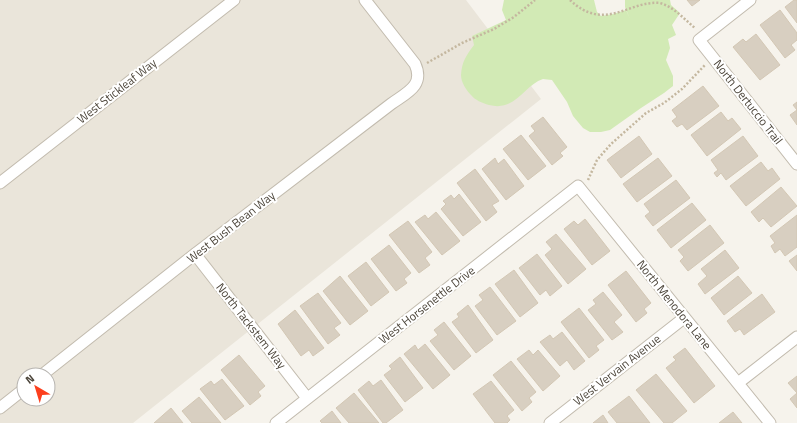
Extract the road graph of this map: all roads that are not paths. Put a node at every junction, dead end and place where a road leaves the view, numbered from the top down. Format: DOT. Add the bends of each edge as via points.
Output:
graph roads {
  1 [pos="234,0"];
  2 [pos="365,0"];
  3 [pos="750,0"];
  4 [pos="797,164"];
  5 [pos="0,183"];
  6 [pos="580,189"];
  7 [pos="196,254"];
  8 [pos="684,318"];
  9 [pos="797,337"];
  10 [pos="52,367"];
  11 [pos="738,383"];
  12 [pos="16,395"];
  13 [pos="307,398"];
  14 [pos="0,408"];
  15 [pos="276,423"];
  16 [pos="550,423"];
  17 [pos="770,423"];
  1 -- 5 [label="street, West Stickleaf Way"];
  2 -- 7 [label="street, West Bush Bean Way" via="415,64 418,73 417,83"];
  3 -- 4 [label="street, North Dertuccio Trail" via="702,38 712,57"];
  6 -- 8 [label="street, North Menodora Lane"];
  6 -- 13 [label="street, West Horsenettle Drive"];
  7 -- 10 [label="street, West Bush Bean Way"];
  7 -- 13 [label="street, North Tackstem Way"];
  8 -- 11 [label="street, North Menodora Lane"];
  8 -- 16 [label="street, West Vervain Avenue"];
  9 -- 11 [label="street"];
  11 -- 17 [label="street, North Menodora Lane"];
  12 -- 14 [label="street"];
  13 -- 15 [label="street, West Horsenettle Drive"];
}
